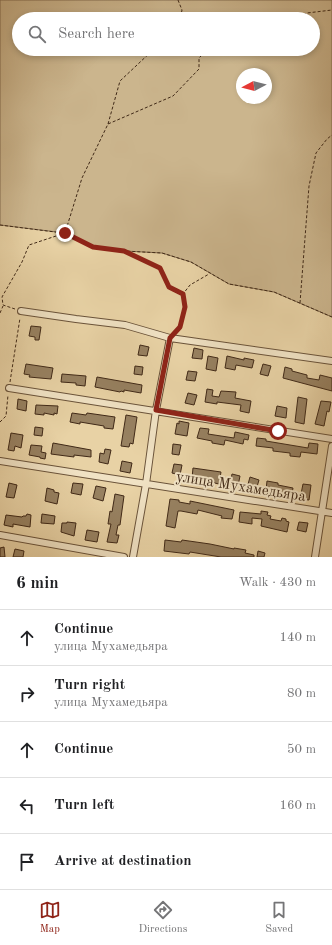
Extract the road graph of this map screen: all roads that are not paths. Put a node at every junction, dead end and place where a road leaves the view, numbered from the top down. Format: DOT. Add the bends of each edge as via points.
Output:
graph roads {
  1 [pos="21,310"];
  2 [pos="170,338"];
  3 [pos="332,361"];
  4 [pos="9,388"];
  5 [pos="156,410"];
  6 [pos="332,439"];
  7 [pos="332,446"];
  8 [pos="0,461"];
  9 [pos="146,484"];
  10 [pos="322,511"];
  11 [pos="332,512"];
  12 [pos="0,535"];
  13 [pos="124,557"];
  14 [pos="133,557"];
  15 [pos="316,557"];
  1 -- 2 [label="street" via="125,325"];
  2 -- 3 [label="street"];
  2 -- 5 [label="street"];
  4 -- 5 [label="street"];
  5 -- 6 [label="street"];
  5 -- 9 [label="street"];
  7 -- 10 [label="street"];
  8 -- 9 [label="street, улица Мухамедьяра"];
  9 -- 10 [label="street, улица Мухамедьяра"];
  9 -- 14 [label="street"];
  10 -- 11 [label="street, улица Мухамедьяра"];
  10 -- 15 [label="street"];
  12 -- 13 [label="street"];
}
